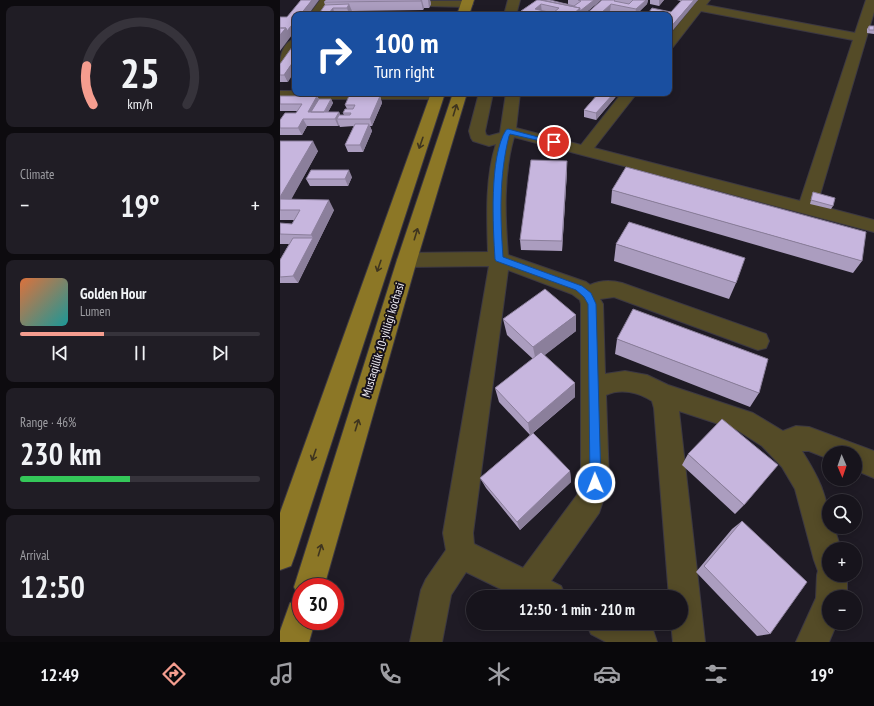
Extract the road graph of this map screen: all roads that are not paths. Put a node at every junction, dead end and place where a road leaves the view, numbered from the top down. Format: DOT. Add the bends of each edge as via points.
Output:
graph roads {
  1 [pos="326,0"];
  2 [pos="514,0"];
  3 [pos="872,0"];
  4 [pos="432,4"];
  5 [pos="701,4"];
  6 [pos="466,6"];
  7 [pos="317,12"];
  8 [pos="511,12"];
  9 [pos="860,38"];
  10 [pos="672,40"];
  11 [pos="292,46"];
  12 [pos="280,63"];
  13 [pos="280,95"];
  14 [pos="292,95"];
  15 [pos="437,96"];
  16 [pos="459,96"];
  17 [pos="485,96"];
  18 [pos="513,96"];
  19 [pos="628,96"];
  20 [pos="507,134"];
  21 [pos="584,151"];
  22 [pos="807,208"];
  23 [pos="874,226"];
  24 [pos="499,259"];
  25 [pos="407,260"];
  26 [pos="588,295"];
  27 [pos="758,341"];
  28 [pos="594,390"];
  29 [pos="662,394"];
  30 [pos="828,446"];
  31 [pos="781,448"];
  32 [pos="862,459"];
  33 [pos="874,465"];
  34 [pos="824,542"];
  35 [pos="281,551"];
  36 [pos="461,553"];
  37 [pos="312,578"];
  38 [pos="535,590"];
  39 [pos="540,590"];
  40 [pos="822,620"];
  41 [pos="296,630"];
  42 [pos="616,630"];
  43 [pos="293,642"];
  44 [pos="426,642"];
  45 [pos="641,642"];
  46 [pos="689,642"];
  47 [pos="812,642"];
  1 -- 7 [label="street"];
  2 -- 8 [label="street"];
  3 -- 9 [label="street"];
  4 -- 6 [label="street"];
  5 -- 9 [label="street"];
  5 -- 10 [label="street"];
  9 -- 22 [label="street"];
  11 -- 12 [label="street"];
  13 -- 14 [label="street"];
  15 -- 35 [label="main road, one-way"];
  25 -- 16 [label="main road, Mustaqillik 10-yilligi ko'chasi, one-way"];
  17 -- 20 [label="street" via="477,131 479,138 489,141"];
  18 -- 20 [label="street"];
  19 -- 21 [label="street"];
  20 -- 21 [label="street"];
  20 -- 24 [label="street" via="500,158 496,216"];
  21 -- 22 [label="street"];
  22 -- 23 [label="street"];
  24 -- 25 [label="street"];
  24 -- 26 [label="street" via="579,288"];
  24 -- 36 [label="street" via="458,533"];
  37 -- 25 [label="main road, Mustaqillik 10-yilligi ko'chasi, one-way"];
  26 -- 27 [label="street" via="601,289 615,289"];
  26 -- 28 [label="street" via="592,304"];
  28 -- 29 [label="street" via="615,381 646,385"];
  28 -- 39 [label="street" via="595,483 589,503"];
  29 -- 31 [label="street" via="744,421 771,437"];
  29 -- 46 [label="street" via="666,408"];
  30 -- 31 [label="street" via="809,439 796,438"];
  31 -- 34 [label="street" via="791,458 807,484"];
  32 -- 33 [label="street"];
  36 -- 38 [label="street"];
  36 -- 44 [label="street" via="436,590"];
  40 -- 47 [label="street"];
  41 -- 43 [label="main road"];
  42 -- 45 [label="street"];
}
